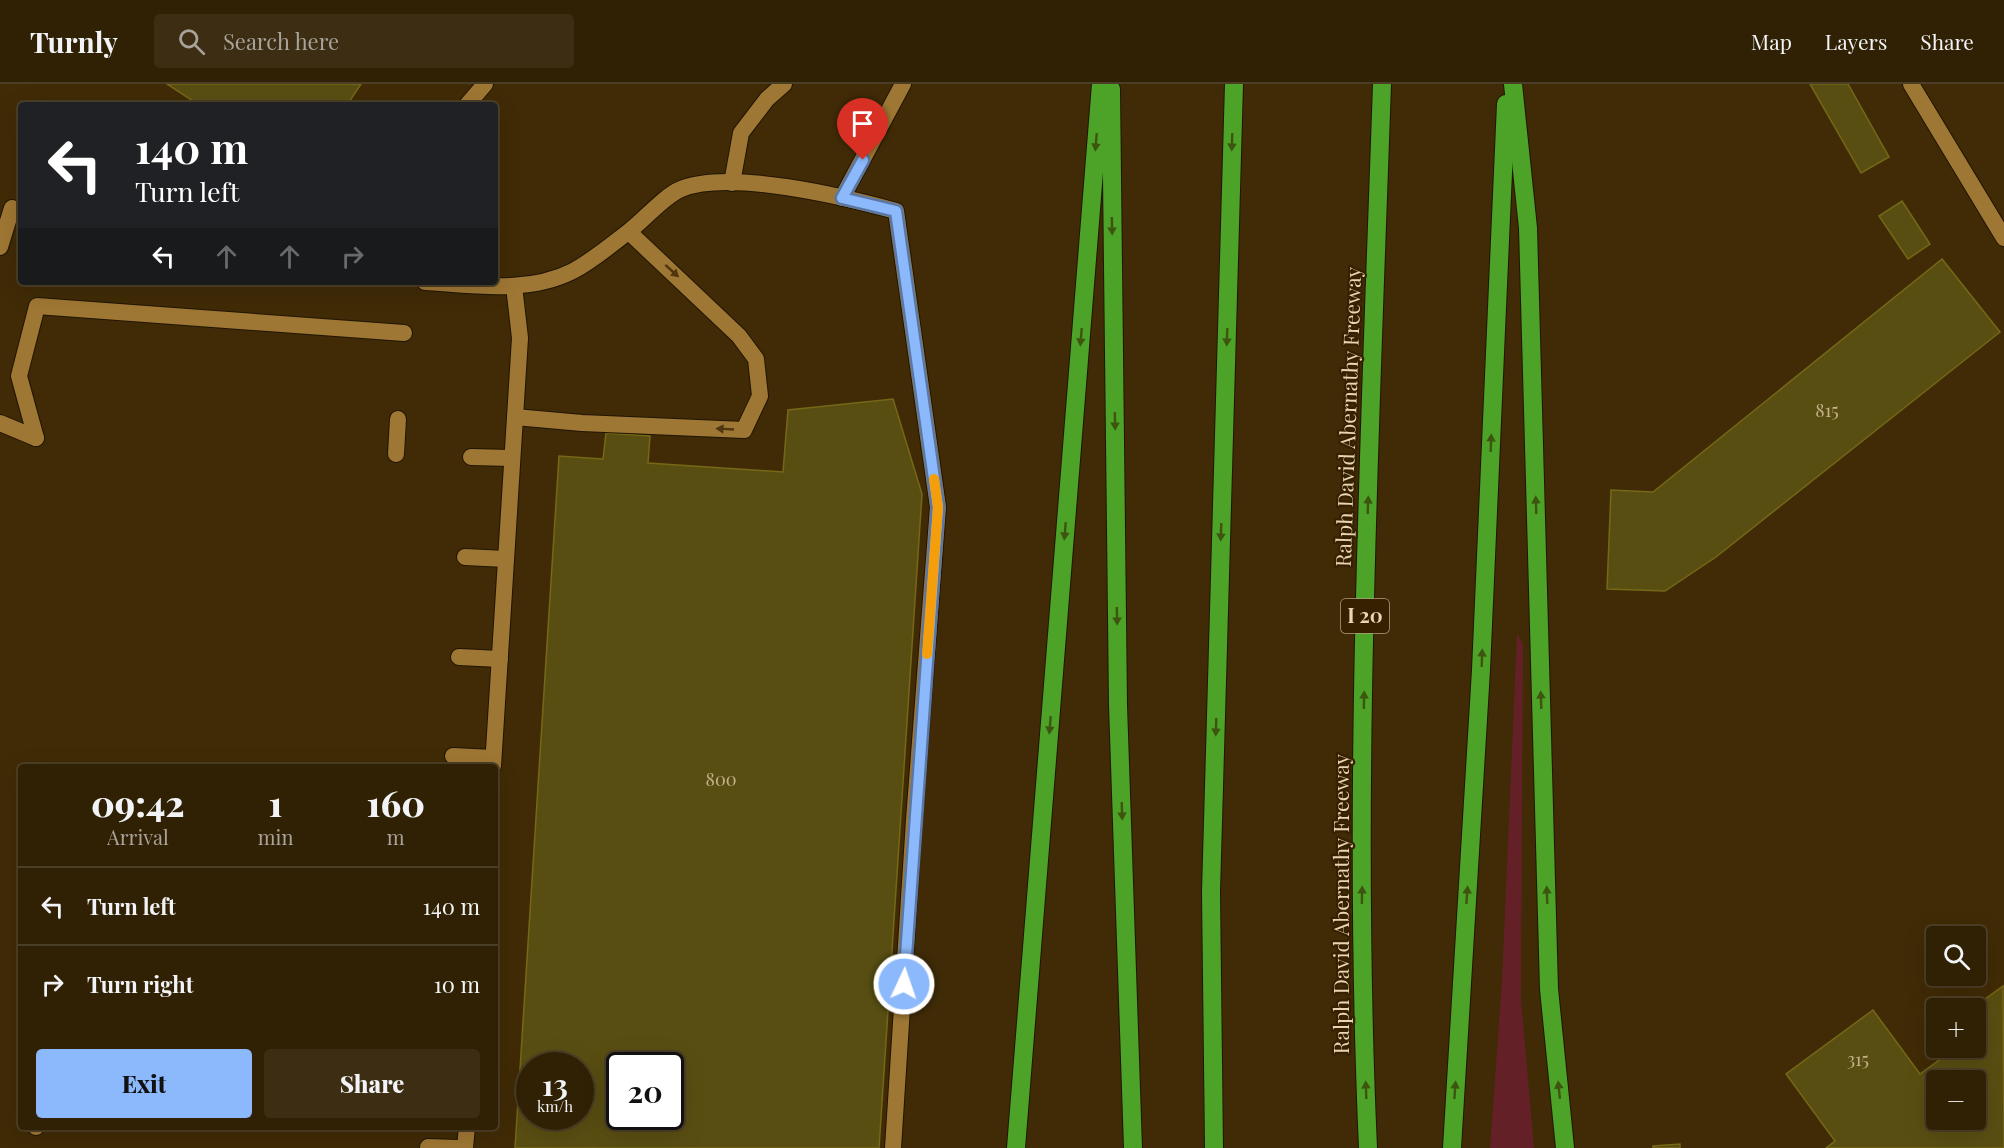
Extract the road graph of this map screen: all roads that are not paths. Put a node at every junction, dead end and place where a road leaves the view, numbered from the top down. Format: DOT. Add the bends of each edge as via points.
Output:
graph roads {
  1 [pos="485,84"];
  2 [pos="783,84"];
  3 [pos="903,84"];
  4 [pos="1101,84"];
  5 [pos="1111,84"];
  6 [pos="1234,84"];
  7 [pos="1382,84"];
  8 [pos="1507,84"];
  9 [pos="1513,84"];
  10 [pos="1911,84"];
  11 [pos="470,102"];
  12 [pos="732,183"];
  13 [pos="842,198"];
  14 [pos="11,208"];
  15 [pos="629,232"];
  16 [pos="2004,237"];
  17 [pos="0,247"];
  18 [pos="492,285"];
  19 [pos="514,286"];
  20 [pos="404,333"];
  21 [pos="515,417"];
  22 [pos="398,419"];
  23 [pos="0,423"];
  24 [pos="396,454"];
  25 [pos="471,457"];
  26 [pos="512,458"];
  27 [pos="465,557"];
  28 [pos="506,559"];
  29 [pos="459,657"];
  30 [pos="500,659"];
  31 [pos="453,756"];
  32 [pos="493,762"];
  33 [pos="467,1130"];
  34 [pos="428,1147"];
  35 [pos="457,1148"];
  36 [pos="465,1148"];
  37 [pos="893,1148"];
  38 [pos="1016,1148"];
  39 [pos="1133,1148"];
  40 [pos="1214,1148"];
  41 [pos="1368,1148"];
  42 [pos="1452,1148"];
  43 [pos="1565,1148"];
  1 -- 11 [label="street"];
  2 -- 12 [label="street" via="741,133"];
  3 -- 13 [label="street"];
  4 -- 38 [label="highway, one-way"];
  5 -- 39 [label="highway, one-way" via="1118,705"];
  6 -- 40 [label="highway, one-way" via="1211,892"];
  41 -- 7 [label="highway, Ralph David Abernathy Freeway / I 20, one-way" via="1361,922 1366,581"];
  42 -- 8 [label="highway, one-way" via="1481,670"];
  43 -- 9 [label="highway, one-way" via="1549,989 1528,228"];
  10 -- 16 [label="street"];
  12 -- 13 [label="street"];
  12 -- 15 [label="street" via="706,182 680,190"];
  13 -- 37 [label="street" via="896,211 938,507"];
  14 -- 17 [label="street"];
  15 -- 19 [label="street" via="573,271"];
  15 -- 21 [label="street, one-way" via="692,289 756,359 760,396 744,430"];
  18 -- 19 [label="street"];
  19 -- 21 [label="street" via="520,338"];
  20 -- 23 [label="street" via="37,306 19,376 36,438"];
  21 -- 26 [label="street"];
  22 -- 24 [label="street"];
  25 -- 26 [label="street"];
  26 -- 28 [label="street"];
  27 -- 28 [label="street"];
  28 -- 30 [label="street"];
  29 -- 30 [label="street"];
  30 -- 32 [label="street"];
  31 -- 32 [label="street"];
  33 -- 36 [label="street"];
  34 -- 35 [label="street"];
}
